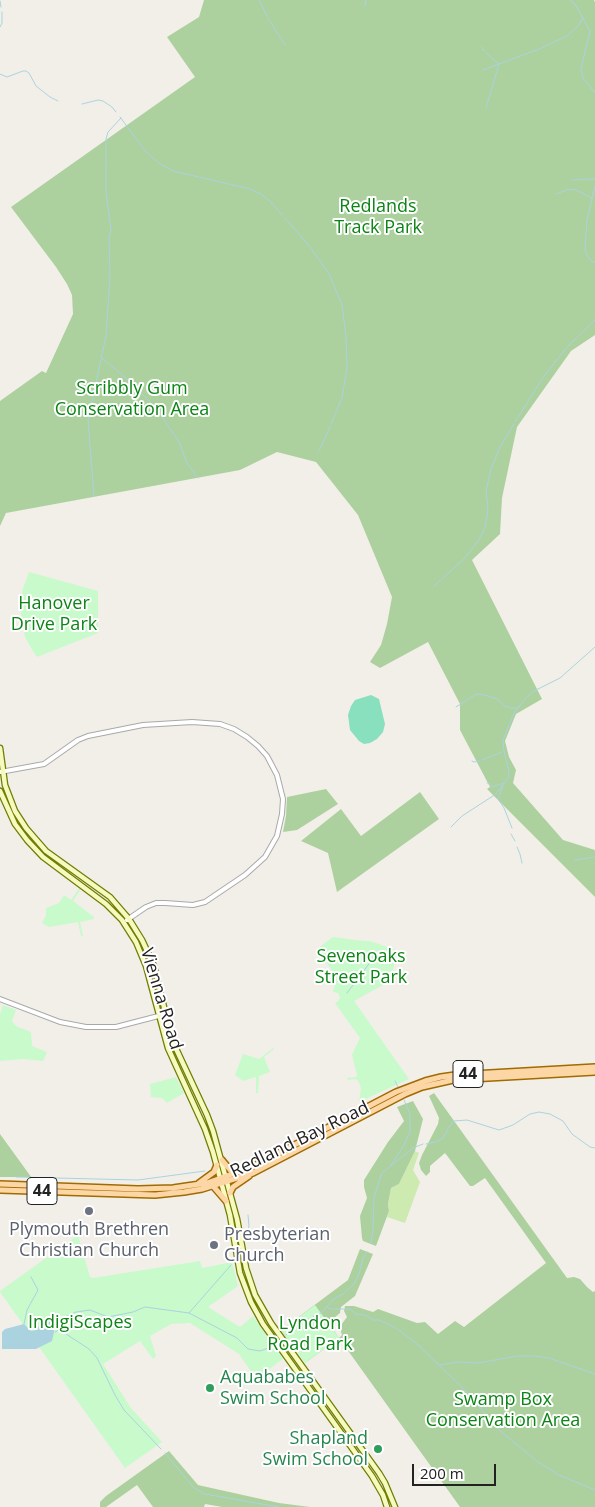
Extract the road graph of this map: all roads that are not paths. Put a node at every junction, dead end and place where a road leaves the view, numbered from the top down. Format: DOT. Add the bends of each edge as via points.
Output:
graph roads {
  1 [pos="0,748"];
  2 [pos="1,772"];
  3 [pos="0,791"];
  4 [pos="129,919"];
  5 [pos="124,923"];
  6 [pos="0,999"];
  7 [pos="166,1014"];
  8 [pos="159,1016"];
  9 [pos="595,1067"];
  10 [pos="595,1072"];
  11 [pos="222,1160"];
  12 [pos="217,1165"];
  13 [pos="253,1172"];
  14 [pos="236,1173"];
  15 [pos="224,1180"];
  16 [pos="0,1184"];
  17 [pos="197,1184"];
  18 [pos="213,1186"];
  19 [pos="0,1190"];
  20 [pos="118,1191"];
  21 [pos="230,1193"];
  22 [pos="226,1201"];
  23 [pos="295,1356"];
  24 [pos="289,1360"];
  25 [pos="387,1507"];
  26 [pos="395,1507"];
  1 -- 2 [label="main road, Vienna Road"];
  2 -- 4 [label="main road, Vienna Road" via="15,811 31,835 110,898"];
  2 -- 4 [label="street" via="44,764 88,736 143,725 181,722 209,722 234,729 267,756 277,775 283,799 278,833 265,857 245,876 205,902 193,905 156,903"];
  3 -- 5 [label="main road, Vienna Road" via="15,824 31,845 101,899"];
  4 -- 5 [label="street"];
  4 -- 7 [label="main road, Vienna Road" via="150,955"];
  5 -- 8 [label="main road, Vienna Road" via="141,953"];
  6 -- 8 [label="street" via="60,1022 86,1027 116,1027"];
  7 -- 8 [label="street"];
  7 -- 11 [label="main road, Vienna Road" via="176,1050 209,1120"];
  8 -- 12 [label="main road, Vienna Road" via="173,1062 205,1129"];
  9 -- 14 [label="main road, Redland Bay Road / 44" via="441,1076 424,1081"];
  10 -- 13 [label="main road, Redland Bay Road / 44" via="453,1080 422,1087"];
  11 -- 14 [label="main road"];
  11 -- 15 [label="main road, Vienna Road"];
  12 -- 15 [label="main road, Vienna Road"];
  12 -- 17 [label="main road" via="211,1175"];
  13 -- 15 [label="main road, Redland Bay Road / 44"];
  13 -- 21 [label="main road"];
  14 -- 15 [label="main road, Redland Bay Road / 44"];
  15 -- 17 [label="main road, Redland Bay Road / 44"];
  15 -- 18 [label="main road, Redland Bay Road / 44"];
  15 -- 21 [label="main road"];
  15 -- 22 [label="main road"];
  16 -- 20 [label="main road, Redland Bay Road / 44"];
  17 -- 20 [label="main road, Redland Bay Road / 44"];
  18 -- 20 [label="main road, Redland Bay Road / 44" via="164,1194"];
  18 -- 22 [label="main road"];
  19 -- 20 [label="main road, Redland Bay Road / 44"];
  21 -- 23 [label="main road" via="250,1282 264,1312"];
  22 -- 24 [label="main road" via="244,1287 259,1317"];
  23 -- 24 [label="main road"];
  23 -- 26 [label="main road" via="379,1473"];
  24 -- 25 [label="main road" via="372,1476"];
}
